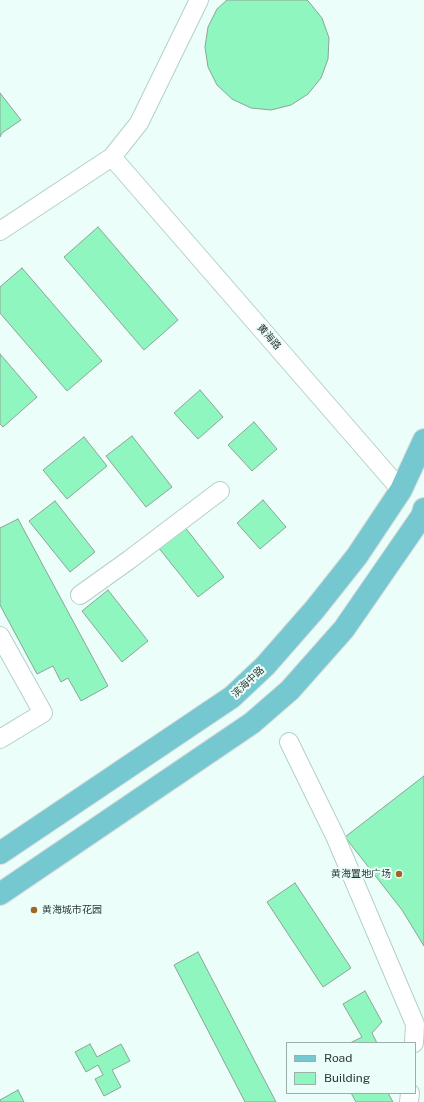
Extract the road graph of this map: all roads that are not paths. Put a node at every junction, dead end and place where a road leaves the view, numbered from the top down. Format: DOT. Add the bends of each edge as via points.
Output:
graph roads {
  1 [pos="200,0"];
  2 [pos="112,156"];
  3 [pos="0,231"];
  4 [pos="424,440"];
  5 [pos="424,466"];
  6 [pos="401,490"];
  7 [pos="220,491"];
  8 [pos="423,514"];
  9 [pos="80,595"];
  10 [pos="0,636"];
  11 [pos="0,739"];
  12 [pos="289,742"];
  13 [pos="0,853"];
  14 [pos="0,894"];
  15 [pos="414,1042"];
  1 -- 2 [label="street" via="139,123"];
  2 -- 3 [label="street"];
  2 -- 6 [label="street, 黄海路"];
  4 -- 6 [label="main road, 滨海中路"];
  5 -- 6 [label="main road"];
  6 -- 8 [label="main road, 黄海路"];
  6 -- 13 [label="main road, 滨海中路" via="357,556 315,609 265,666 232,698"];
  7 -- 9 [label="street"];
  8 -- 14 [label="main road" via="344,629 290,690 252,723"];
  10 -- 11 [label="street" via="43,714"];
  12 -- 15 [label="street" via="335,836 415,1024"];
}
